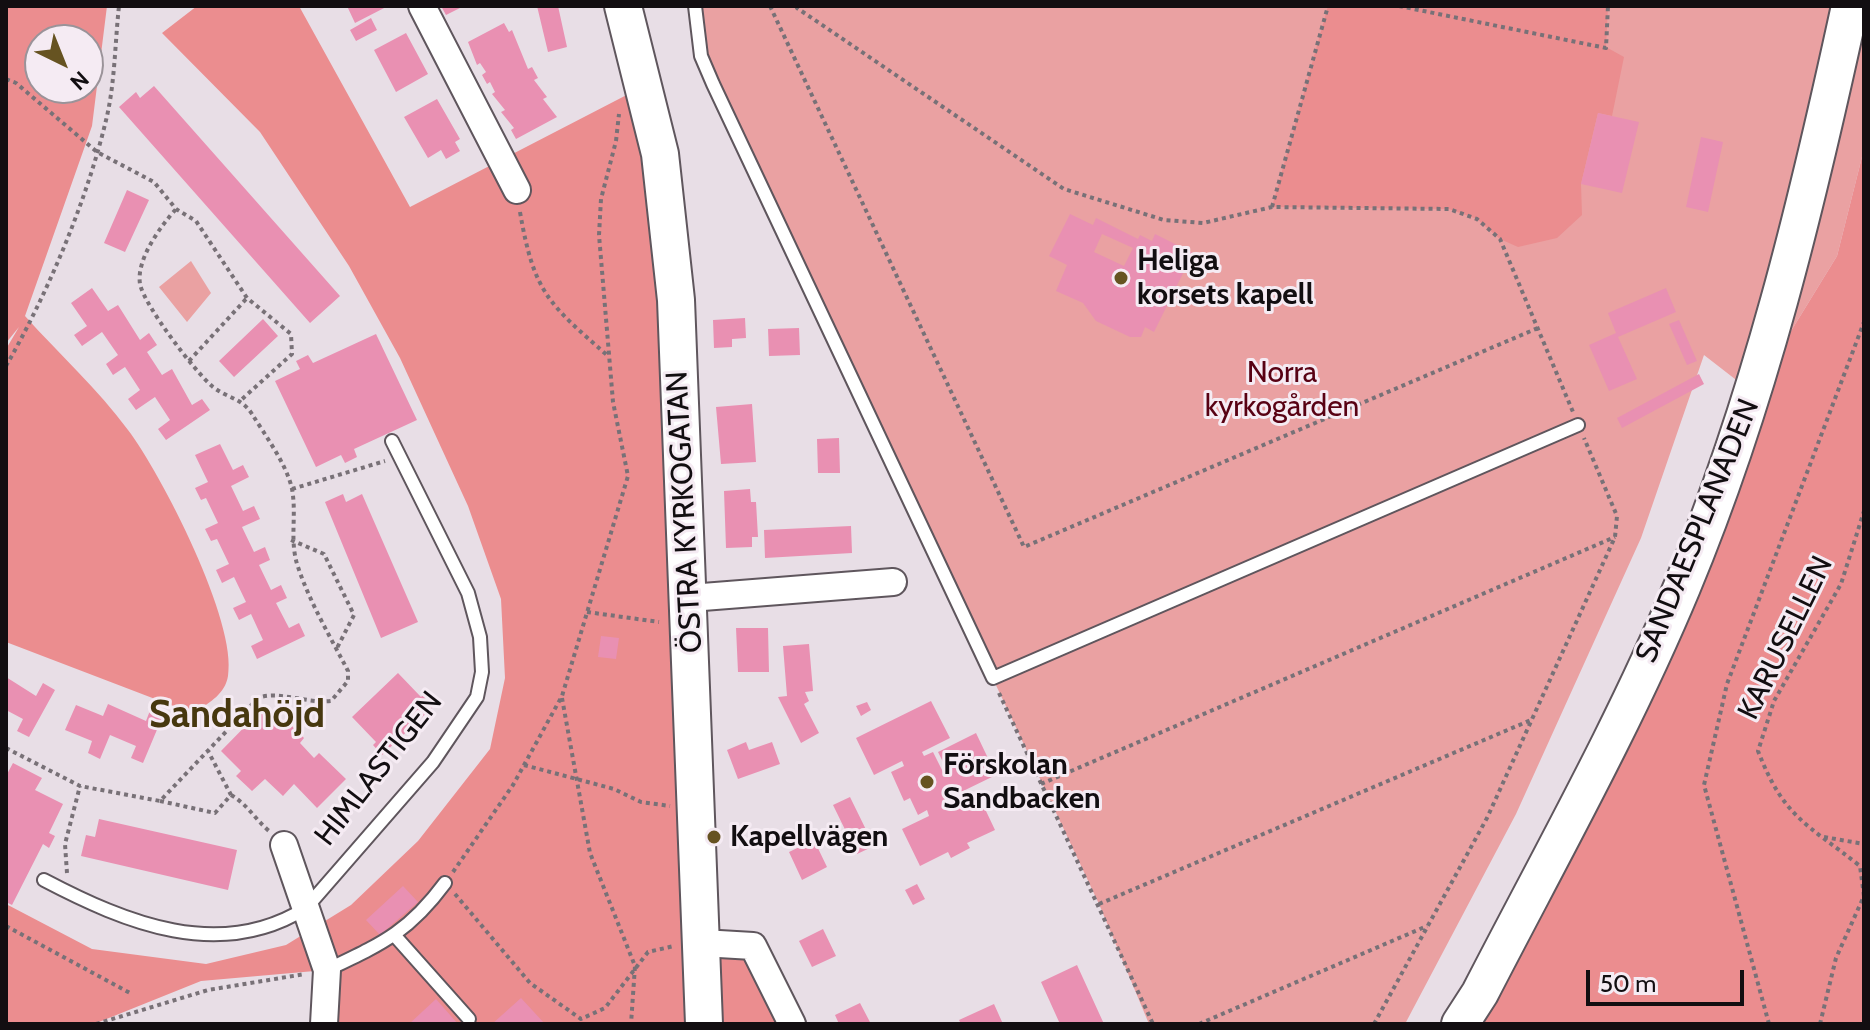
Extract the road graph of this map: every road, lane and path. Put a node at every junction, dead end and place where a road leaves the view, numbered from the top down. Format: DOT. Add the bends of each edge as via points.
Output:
graph roads {
  1 [pos="119,6"];
  2 [pos="422,6"];
  3 [pos="623,6"];
  4 [pos="695,6"];
  5 [pos="770,6"];
  6 [pos="1328,6"];
  7 [pos="1399,6"];
  8 [pos="1608,6"];
  9 [pos="1850,6"];
  10 [pos="796,7"];
  11 [pos="6,79"];
  12 [pos="619,113"];
  13 [pos="97,152"];
  14 [pos="517,190"];
  15 [pos="1272,207"];
  16 [pos="176,209"];
  17 [pos="247,298"];
  18 [pos="1864,322"];
  19 [pos="1538,328"];
  20 [pos="609,357"];
  21 [pos="189,361"];
  22 [pos="6,366"];
  23 [pos="241,400"];
  24 [pos="1578,425"];
  25 [pos="392,441"];
  26 [pos="399,456"];
  27 [pos="292,489"];
  28 [pos="1864,511"];
  29 [pos="1615,537"];
  30 [pos="291,540"];
  31 [pos="893,582"];
  32 [pos="587,612"];
  33 [pos="690,612"];
  34 [pos="337,648"];
  35 [pos="993,678"];
  36 [pos="562,696"];
  37 [pos="1533,719"];
  38 [pos="6,748"];
  39 [pos="207,750"];
  40 [pos="524,765"];
  41 [pos="575,777"];
  42 [pos="1041,784"];
  43 [pos="80,786"];
  44 [pos="231,795"];
  45 [pos="160,801"];
  46 [pos="696,804"];
  47 [pos="1822,836"];
  48 [pos="1864,844"];
  49 [pos="284,845"];
  50 [pos="44,880"];
  51 [pos="445,883"];
  52 [pos="71,894"];
  53 [pos="1864,896"];
  54 [pos="1099,904"];
  55 [pos="306,908"];
  56 [pos="1429,925"];
  57 [pos="6,926"];
  58 [pos="396,937"];
  59 [pos="702,943"];
  60 [pos="635,966"];
  61 [pos="327,970"];
  62 [pos="130,993"];
  63 [pos="469,1019"];
  64 [pos="96,1024"];
  65 [pos="324,1024"];
  66 [pos="631,1024"];
  67 [pos="704,1024"];
  68 [pos="792,1024"];
  69 [pos="1153,1024"];
  70 [pos="1199,1024"];
  71 [pos="1374,1024"];
  72 [pos="1460,1024"];
  73 [pos="1769,1024"];
  74 [pos="1820,1024"];
  1 -- 13 [label="path" via="107,114"];
  2 -- 14 [label="street"];
  3 -- 33 [label="main road, ÖSTRA KYRKOGATAN" via="660,154 669,228"];
  4 -- 35 [label="lane" via="701,56 713,84"];
  5 -- 19 [label="path" via="1024,547"];
  6 -- 15 [label="path"];
  7 -- 8 [label="path" via="1606,48"];
  9 -- 72 [label="main road, SANDAESPLANADEN" via="1804,215 1753,393 1682,587 1572,815"];
  10 -- 15 [label="path" via="1064,189 1164,220 1203,223"];
  11 -- 13 [label="path"];
  12 -- 20 [label="path" via="599,235"];
  13 -- 16 [label="path" via="154,182"];
  13 -- 22 [label="path" via="43,301"];
  14 -- 20 [label="path" via="526,247 540,289"];
  15 -- 19 [label="path" via="1449,209 1477,219 1500,239"];
  16 -- 17 [label="path" via="196,221"];
  16 -- 21 [label="path" via="140,269 140,282"];
  17 -- 21 [label="path"];
  17 -- 23 [label="path" via="275,318 294,344 292,354"];
  18 -- 73 [label="path" via="1727,684 1704,785"];
  19 -- 24 [label="path"];
  20 -- 32 [label="path" via="628,476"];
  21 -- 23 [label="path" via="217,390"];
  23 -- 27 [label="path"];
  24 -- 29 [label="path" via="1617,516"];
  24 -- 35 [label="lane"];
  25 -- 26 [label="lane, HIMLASTIGEN"];
  26 -- 27 [label="path"];
  26 -- 55 [label="lane, HIMLASTIGEN" via="468,593 480,637 477,697 433,762"];
  27 -- 30 [label="path"];
  28 -- 47 [label="path, KARUSELLEN" via="1841,584 1774,701 1758,751 1780,801"];
  29 -- 37 [label="path"];
  29 -- 42 [label="path"];
  30 -- 34 [label="path" via="298,568"];
  30 -- 34 [label="path" via="324,554 354,615"];
  31 -- 33 [label="street"];
  32 -- 33 [label="path"];
  32 -- 36 [label="path"];
  33 -- 46 [label="main road, ÖSTRA KYRKOGATAN"];
  34 -- 39 [label="path" via="348,681 331,701 258,698"];
  35 -- 42 [label="path"];
  36 -- 40 [label="path"];
  36 -- 41 [label="path"];
  37 -- 54 [label="path"];
  37 -- 56 [label="path"];
  38 -- 43 [label="path"];
  39 -- 44 [label="path"];
  39 -- 45 [label="path"];
  40 -- 41 [label="path"];
  40 -- 51 [label="path"];
  41 -- 46 [label="path" via="659,807"];
  41 -- 60 [label="path" via="590,853"];
  42 -- 54 [label="path"];
  43 -- 45 [label="path"];
  43 -- 52 [label="path" via="65,844"];
  44 -- 45 [label="path" via="215,813"];
  44 -- 49 [label="path" via="250,807 257,821"];
  46 -- 59 [label="main road, ÖSTRA KYRKOGATAN"];
  47 -- 48 [label="path"];
  47 -- 53 [label="path, KARUSELLEN" via="1860,866"];
  49 -- 55 [label="street, HIMLASTIGEN"];
  50 -- 52 [label="lane, HIMLASTIGEN"];
  51 -- 58 [label="lane"];
  51 -- 60 [label="path" via="530,983 581,1019 605,1008"];
  52 -- 55 [label="lane, HIMLASTIGEN" via="178,933 257,930 281,924"];
  53 -- 74 [label="path, KARUSELLEN" via="1836,958"];
  54 -- 69 [label="path"];
  55 -- 61 [label="street, HIMLASTIGEN"];
  56 -- 70 [label="path"];
  56 -- 71 [label="path"];
  57 -- 62 [label="path"];
  58 -- 61 [label="lane"];
  58 -- 63 [label="lane"];
  59 -- 60 [label="path" via="648,952"];
  59 -- 67 [label="main road, ÖSTRA KYRKOGATAN"];
  59 -- 68 [label="street" via="753,946"];
  60 -- 66 [label="path"];
  61 -- 64 [label="path" via="208,990"];
  61 -- 65 [label="street, HIMLASTIGEN"];
}
